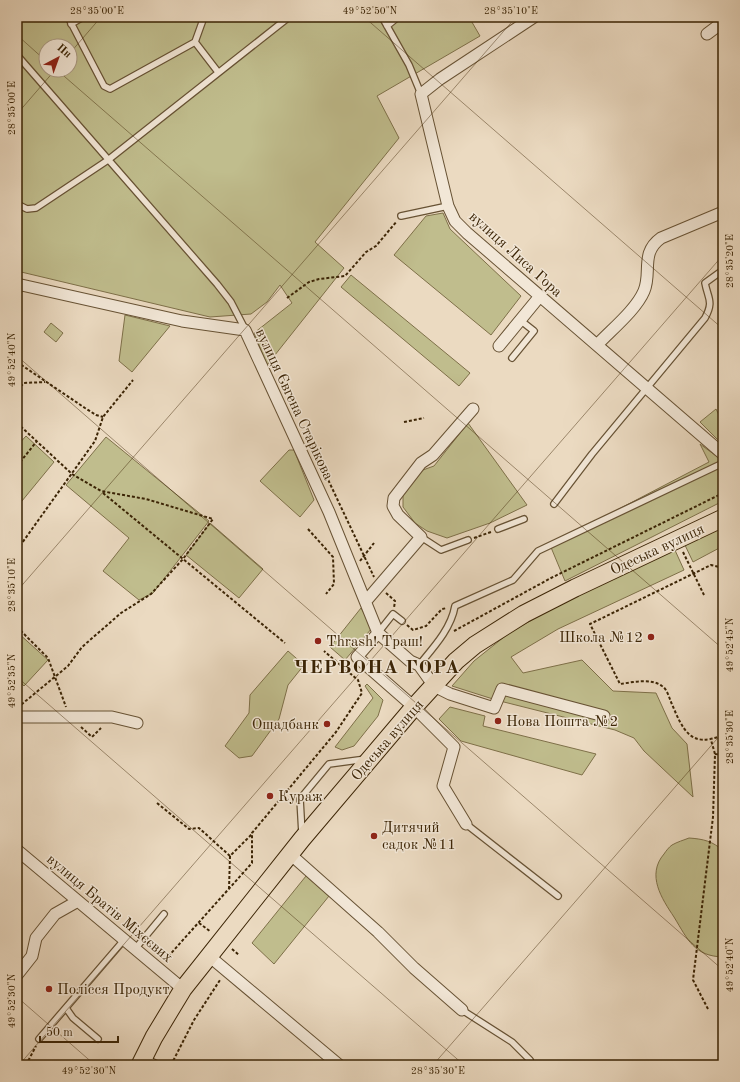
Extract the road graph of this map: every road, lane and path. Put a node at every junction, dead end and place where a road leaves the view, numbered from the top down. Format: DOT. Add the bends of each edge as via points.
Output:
graph roads {
  1 [pos="68,17"];
  2 [pos="83,17"];
  3 [pos="204,17"];
  4 [pos="382,17"];
  5 [pos="398,17"];
  6 [pos="534,17"];
  7 [pos="285,18"];
  8 [pos="723,22"];
  9 [pos="71,24"];
  10 [pos="387,26"];
  11 [pos="707,34"];
  12 [pos="195,42"];
  13 [pos="17,55"];
  14 [pos="218,72"];
  15 [pos="421,94"];
  16 [pos="108,160"];
  17 [pos="17,204"];
  18 [pos="448,206"];
  19 [pos="723,212"];
  20 [pos="401,216"];
  21 [pos="723,270"];
  22 [pos="17,284"];
  23 [pos="540,296"];
  24 [pos="287,298"];
  25 [pos="520,320"];
  26 [pos="245,330"];
  27 [pos="597,345"];
  28 [pos="499,346"];
  29 [pos="512,358"];
  30 [pos="17,362"];
  31 [pos="133,380"];
  32 [pos="45,382"];
  33 [pos="17,390"];
  34 [pos="646,390"];
  35 [pos="473,409"];
  36 [pos="103,417"];
  37 [pos="424,418"];
  38 [pos="404,422"];
  39 [pos="17,423"];
  40 [pos="307,435"];
  41 [pos="37,441"];
  42 [pos="723,454"];
  43 [pos="723,463"];
  44 [pos="17,466"];
  45 [pos="72,474"];
  46 [pos="100,491"];
  47 [pos="723,493"];
  48 [pos="554,504"];
  49 [pos="723,518"];
  50 [pos="524,519"];
  51 [pos="308,529"];
  52 [pos="498,529"];
  53 [pos="421,537"];
  54 [pos="468,540"];
  55 [pos="677,540"];
  56 [pos="374,543"];
  57 [pos="17,550"];
  58 [pos="364,556"];
  59 [pos="183,559"];
  60 [pos="723,568"];
  61 [pos="353,569"];
  62 [pos="693,573"];
  63 [pos="378,586"];
  64 [pos="326,594"];
  65 [pos="704,595"];
  66 [pos="366,601"];
  67 [pos="455,606"];
  68 [pos="393,614"];
  69 [pos="402,621"];
  70 [pos="17,627"];
  71 [pos="378,633"];
  72 [pos="441,638"];
  73 [pos="285,643"];
  74 [pos="324,651"];
  75 [pos="420,665"];
  76 [pos="56,676"];
  77 [pos="434,686"];
  78 [pos="414,707"];
  79 [pos="18,713"];
  80 [pos="67,716"];
  81 [pos="604,716"];
  82 [pos="112,717"];
  83 [pos="137,723"];
  84 [pos="723,735"];
  85 [pos="711,740"];
  86 [pos="716,754"];
  87 [pos="723,755"];
  88 [pos="372,758"];
  89 [pos="157,803"];
  90 [pos="466,824"];
  91 [pos="252,833"];
  92 [pos="302,839"];
  93 [pos="17,850"];
  94 [pos="290,854"];
  95 [pos="230,856"];
  96 [pos="229,889"];
  97 [pos="558,896"];
  98 [pos="78,901"];
  99 [pos="164,914"];
  100 [pos="199,923"];
  101 [pos="212,934"];
  102 [pos="124,940"];
  103 [pos="229,946"];
  104 [pos="134,949"];
  105 [pos="239,955"];
  106 [pos="210,956"];
  107 [pos="158,968"];
  108 [pos="226,970"];
  109 [pos="17,975"];
  110 [pos="183,989"];
  111 [pos="66,1008"];
  112 [pos="708,1009"];
  113 [pos="462,1010"];
  114 [pos="39,1039"];
  115 [pos="98,1039"];
  116 [pos="530,1060"];
  117 [pos="142,1061"];
  118 [pos="26,1065"];
  119 [pos="159,1065"];
  120 [pos="171,1065"];
  121 [pos="339,1065"];
  1 -- 9 [label="lane"];
  2 -- 9 [label="lane"];
  3 -- 12 [label="lane"];
  4 -- 10 [label="lane"];
  5 -- 10 [label="lane"];
  6 -- 15 [label="street"];
  7 -- 14 [label="lane"];
  8 -- 11 [label="street"];
  9 -- 12 [label="lane" via="104,86 110,89"];
  10 -- 15 [label="lane" via="409,65"];
  12 -- 14 [label="lane"];
  13 -- 16 [label="lane"];
  14 -- 16 [label="lane"];
  15 -- 18 [label="street, вулиця Лиса Гора"];
  16 -- 17 [label="lane" via="36,208 27,209"];
  16 -- 26 [label="lane" via="222,290"];
  18 -- 20 [label="lane"];
  18 -- 23 [label="street, вулиця Лиса Гора" via="455,221 466,233"];
  19 -- 27 [label="street" via="654,243 647,264 644,291 638,301"];
  20 -- 24 [label="path" via="376,246 366,252 345,276 310,282"];
  21 -- 34 [label="lane" via="705,283 711,301 705,318"];
  22 -- 26 [label="street, вулиця Євгена Старікова" via="182,321"];
  23 -- 25 [label="street"];
  23 -- 27 [label="street, вулиця Лиса Гора"];
  25 -- 28 [label="street"];
  25 -- 29 [label="lane" via="534,331"];
  26 -- 61 [label="street, вулиця Євгена Старікова" via="311,471"];
  27 -- 34 [label="street, вулиця Лиса Гора"];
  30 -- 32 [label="path"];
  31 -- 36 [label="path"];
  32 -- 33 [label="path" via="24,383"];
  32 -- 36 [label="path"];
  34 -- 42 [label="street, вулиця Лиса Гора"];
  34 -- 48 [label="lane"];
  35 -- 53 [label="street" via="433,455 421,463 394,498 393,506 398,515"];
  36 -- 45 [label="path" via="95,441"];
  37 -- 38 [label="path"];
  39 -- 41 [label="path"];
  40 -- 58 [label="path"];
  41 -- 44 [label="path"];
  41 -- 45 [label="path"];
  43 -- 67 [label="lane" via="538,552 513,580"];
  45 -- 46 [label="path"];
  45 -- 57 [label="path"];
  46 -- 59 [label="path"];
  46 -- 59 [label="path" via="146,499 213,519"];
  47 -- 72 [label="path" via="551,578"];
  49 -- 55 [label="main road, Одеська вулиця"];
  50 -- 52 [label="lane"];
  51 -- 64 [label="path" via="333,557 334,584"];
  52 -- 54 [label="path"];
  53 -- 54 [label="lane" via="441,550"];
  53 -- 63 [label="street"];
  55 -- 62 [label="path"];
  55 -- 77 [label="main road, Одеська вулиця" via="559,596 500,628 475,645 447,670"];
  56 -- 58 [label="path"];
  58 -- 61 [label="path"];
  58 -- 63 [label="path"];
  59 -- 73 [label="path"];
  59 -- 76 [label="path" via="151,594 121,613 82,647 68,666"];
  60 -- 62 [label="path" via="711,565"];
  61 -- 66 [label="street, вулиця Євгена Старікова"];
  62 -- 65 [label="path"];
  62 -- 85 [label="path" via="590,624 620,684 646,681 664,687 679,721 690,735 697,740"];
  63 -- 66 [label="street"];
  63 -- 68 [label="path" via="395,601"];
  66 -- 71 [label="street, вулиця Євгена Старікова"];
  67 -- 69 [label="path" via="442,609 426,626 413,630"];
  67 -- 72 [label="lane" via="454,615"];
  68 -- 69 [label="lane"];
  68 -- 71 [label="lane"];
  70 -- 76 [label="path" via="43,651"];
  71 -- 75 [label="street, вулиця Євгена Старікова" via="410,660"];
  71 -- 78 [label="street" via="357,658"];
  72 -- 75 [label="lane"];
  74 -- 91 [label="path" via="358,680 362,693 336,732"];
  75 -- 77 [label="street, вулиця Євгена Старікова"];
  76 -- 79 [label="path" via="22,704"];
  76 -- 80 [label="path" via="65,701"];
  77 -- 78 [label="main road, Одеська вулиця"];
  77 -- 81 [label="street" via="450,694 494,708 502,689"];
  78 -- 88 [label="main road, Одеська вулиця"];
  78 -- 90 [label="street" via="454,747 443,786"];
  79 -- 80 [label="street"];
  80 -- 82 [label="street"];
  80 -- 82 [label="path" via="92,737"];
  82 -- 83 [label="street"];
  84 -- 85 [label="path"];
  85 -- 86 [label="path"];
  86 -- 87 [label="path"];
  86 -- 112 [label="path" via="713,817 693,980"];
  88 -- 92 [label="main road, Одеська вулиця"];
  88 -- 92 [label="lane" via="329,764 300,799"];
  89 -- 95 [label="path" via="189,829 199,828"];
  90 -- 97 [label="lane"];
  91 -- 95 [label="path"];
  91 -- 96 [label="path" via="252,863"];
  92 -- 94 [label="main road, Одеська вулиця"];
  93 -- 98 [label="street, вулиця Братів Міхєєвих"];
  94 -- 106 [label="main road, Одеська вулиця"];
  94 -- 113 [label="street"];
  95 -- 96 [label="path"];
  96 -- 100 [label="path"];
  98 -- 102 [label="street, вулиця Братів Міхєєвих"];
  98 -- 109 [label="street" via="55,914 36,938 32,956"];
  99 -- 104 [label="lane"];
  100 -- 101 [label="path"];
  100 -- 107 [label="path"];
  102 -- 104 [label="street, вулиця Братів Міхєєвих"];
  102 -- 111 [label="lane"];
  103 -- 105 [label="path"];
  104 -- 107 [label="street, вулиця Братів Міхєєвих"];
  106 -- 108 [label="street"];
  106 -- 110 [label="main road, Одеська вулиця"];
  107 -- 110 [label="street, вулиця Братів Міхєєвих"];
  108 -- 120 [label="path" via="194,1020"];
  108 -- 121 [label="street"];
  110 -- 117 [label="main road, Одеська вулиця"];
  111 -- 114 [label="lane"];
  111 -- 115 [label="lane" via="73,1018"];
  113 -- 116 [label="lane" via="512,1042"];
  114 -- 118 [label="path"];
  117 -- 119 [label="lane"];
}
